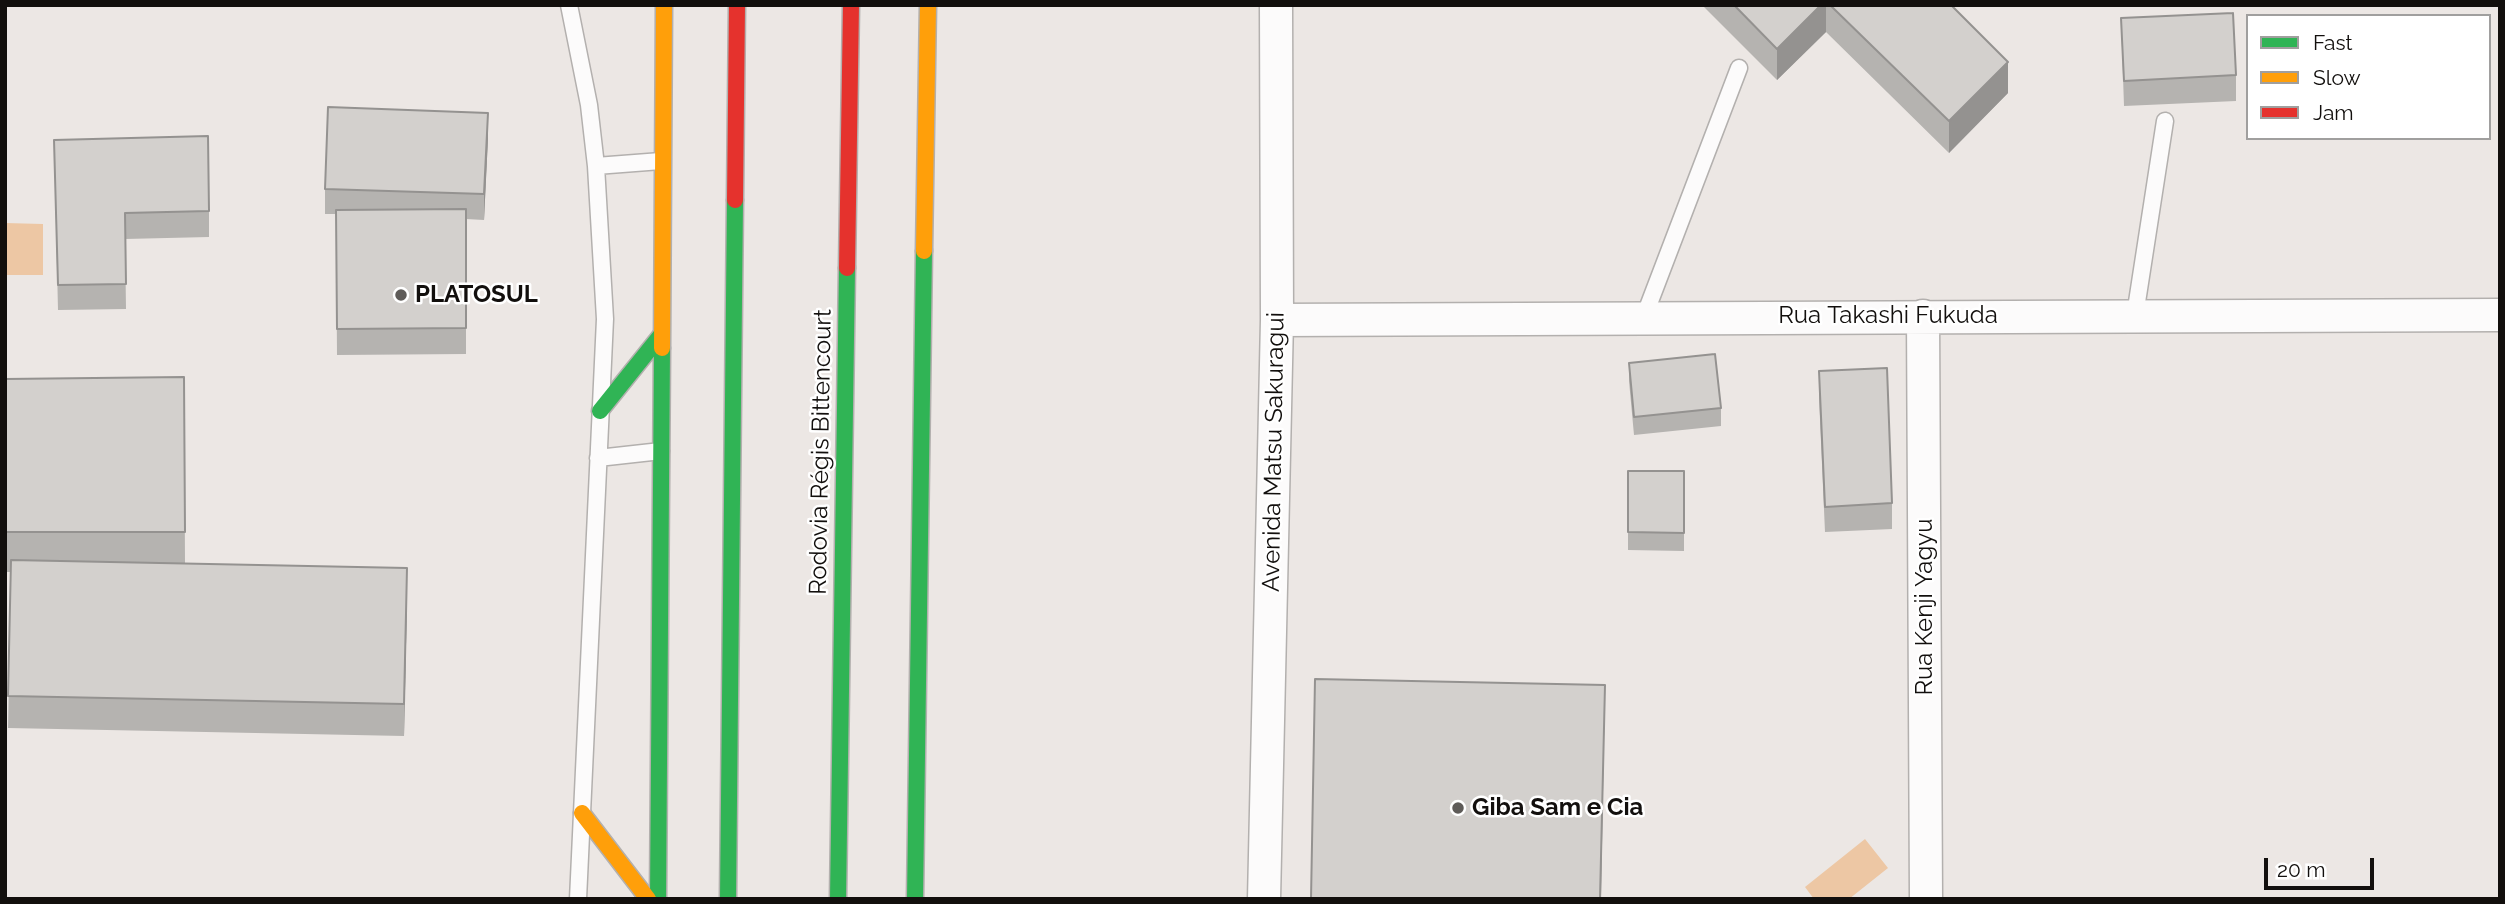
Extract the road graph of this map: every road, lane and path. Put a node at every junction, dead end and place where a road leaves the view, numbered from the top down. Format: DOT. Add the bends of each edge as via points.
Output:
graph roads {
  1 [pos="569,5"];
  2 [pos="664,5"];
  3 [pos="737,5"];
  4 [pos="851,5"];
  5 [pos="928,5"];
  6 [pos="1276,5"];
  7 [pos="867,46"];
  8 [pos="1739,68"];
  9 [pos="2165,121"];
  10 [pos="662,161"];
  11 [pos="596,166"];
  12 [pos="848,220"];
  13 [pos="2135,315"];
  14 [pos="2500,315"];
  15 [pos="1923,316"];
  16 [pos="1644,317"];
  17 [pos="1277,320"];
  18 [pos="661,335"];
  19 [pos="600,411"];
  20 [pos="661,451"];
  21 [pos="598,458"];
  22 [pos="582,813"];
  23 [pos="578,899"];
  24 [pos="648,899"];
  25 [pos="658,899"];
  26 [pos="728,899"];
  27 [pos="838,899"];
  28 [pos="915,899"];
  29 [pos="1264,899"];
  30 [pos="1926,899"];
  1 -- 11 [label="lane"];
  2 -- 10 [label="main road"];
  3 -- 26 [label="main road"];
  4 -- 12 [label="main road, Rodovia Régis Bittencourt"];
  5 -- 28 [label="main road"];
  6 -- 17 [label="street, Avenida Matsu Sakuragui"];
  7 -- 12 [label="main road"];
  8 -- 16 [label="lane"];
  9 -- 13 [label="lane"];
  10 -- 11 [label="lane"];
  10 -- 18 [label="main road"];
  11 -- 19 [label="lane" via="605,319"];
  12 -- 27 [label="main road, Rodovia Régis Bittencourt"];
  13 -- 14 [label="street, Rua Takashi Fukuda"];
  13 -- 15 [label="street, Rua Takashi Fukuda"];
  15 -- 16 [label="street, Rua Takashi Fukuda"];
  15 -- 30 [label="street, Rua Kenji Yagyu"];
  16 -- 17 [label="street, Rua Takashi Fukuda"];
  17 -- 29 [label="street, Avenida Matsu Sakuragui"];
  18 -- 19 [label="main road"];
  18 -- 20 [label="main road"];
  19 -- 21 [label="lane"];
  20 -- 21 [label="lane"];
  20 -- 25 [label="main road"];
  21 -- 22 [label="lane"];
  22 -- 23 [label="lane"];
  22 -- 24 [label="main road"];
}
